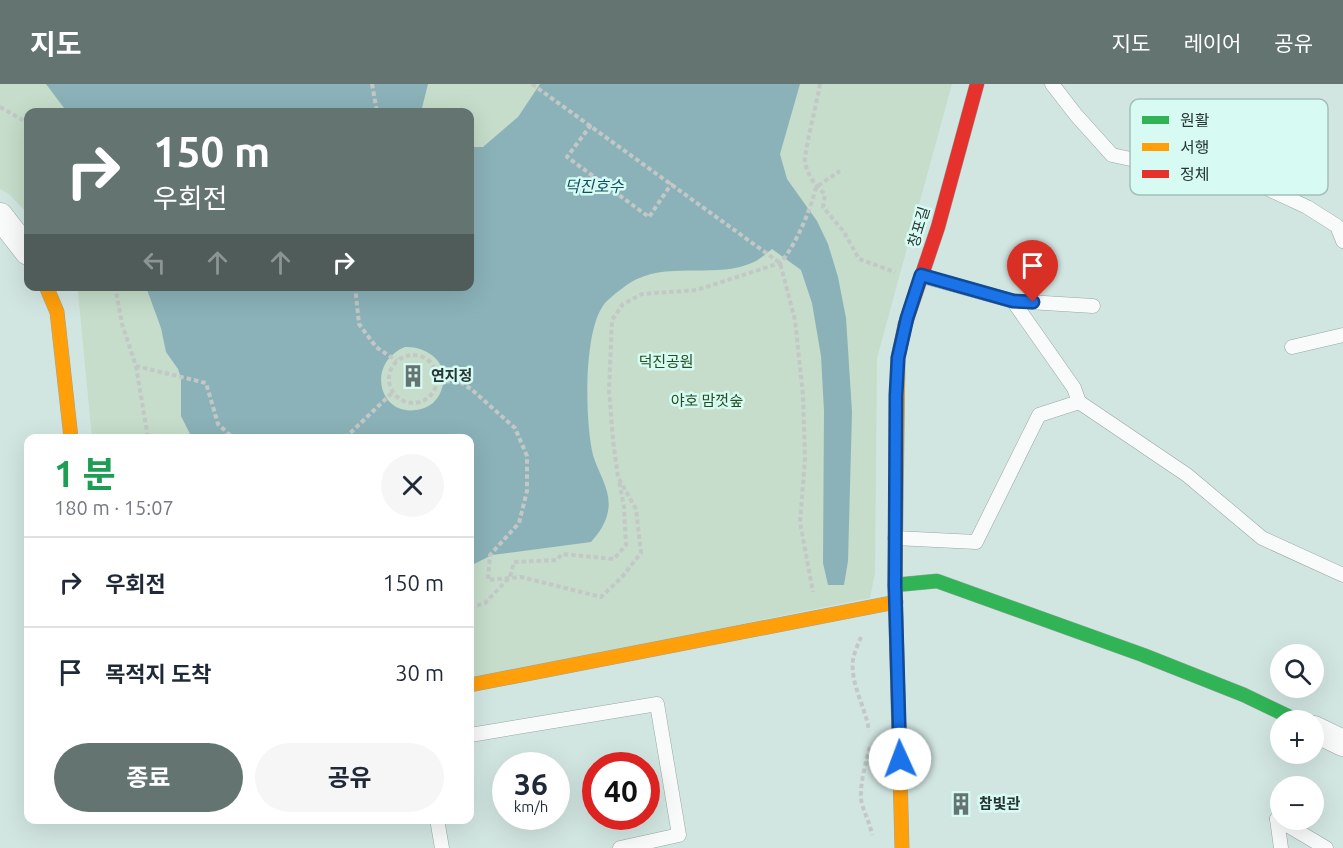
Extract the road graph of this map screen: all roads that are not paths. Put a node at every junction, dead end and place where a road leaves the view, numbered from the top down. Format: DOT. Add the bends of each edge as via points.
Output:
graph roads {
  1 [pos="977,84"];
  2 [pos="1052,84"];
  3 [pos="1130,159"];
  4 [pos="1281,195"];
  5 [pos="0,216"];
  6 [pos="1340,224"];
  7 [pos="1343,241"];
  8 [pos="24,247"];
  9 [pos="921,275"];
  10 [pos="48,291"];
  11 [pos="1013,301"];
  12 [pos="1093,306"];
  13 [pos="1343,335"];
  14 [pos="1292,347"];
  15 [pos="1079,402"];
  16 [pos="71,434"];
  17 [pos="895,538"];
  18 [pos="1343,575"];
  19 [pos="895,585"];
  20 [pos="896,602"];
  21 [pos="474,684"];
  22 [pos="1275,710"];
  23 [pos="474,734"];
  24 [pos="1324,734"];
  25 [pos="1343,743"];
  26 [pos="438,824"];
  27 [pos="442,848"];
  28 [pos="620,848"];
  29 [pos="902,848"];
  30 [pos="1281,848"];
  31 [pos="1326,848"];
  1 -- 9 [label="street, 창포길"];
  2 -- 3 [label="lane" via="1112,155"];
  4 -- 6 [label="lane"];
  5 -- 8 [label="street"];
  6 -- 7 [label="lane"];
  9 -- 11 [label="lane"];
  9 -- 17 [label="street, 창포길" via="898,358"];
  10 -- 16 [label="street" via="57,312"];
  11 -- 12 [label="lane"];
  11 -- 15 [label="lane" via="1074,388"];
  13 -- 14 [label="lane"];
  15 -- 17 [label="lane" via="1039,415 976,542"];
  15 -- 18 [label="lane" via="1187,475 1262,538"];
  17 -- 19 [label="street, 창포길"];
  19 -- 20 [label="street, 창포길"];
  19 -- 22 [label="street" via="937,580 1153,659"];
  20 -- 21 [label="street"];
  20 -- 29 [label="street, 창포길"];
  23 -- 28 [label="lane" via="657,704 679,835"];
  24 -- 25 [label="street"];
  26 -- 27 [label="lane"];
  30 -- 31 [label="lane" via="1277,819"];
}
